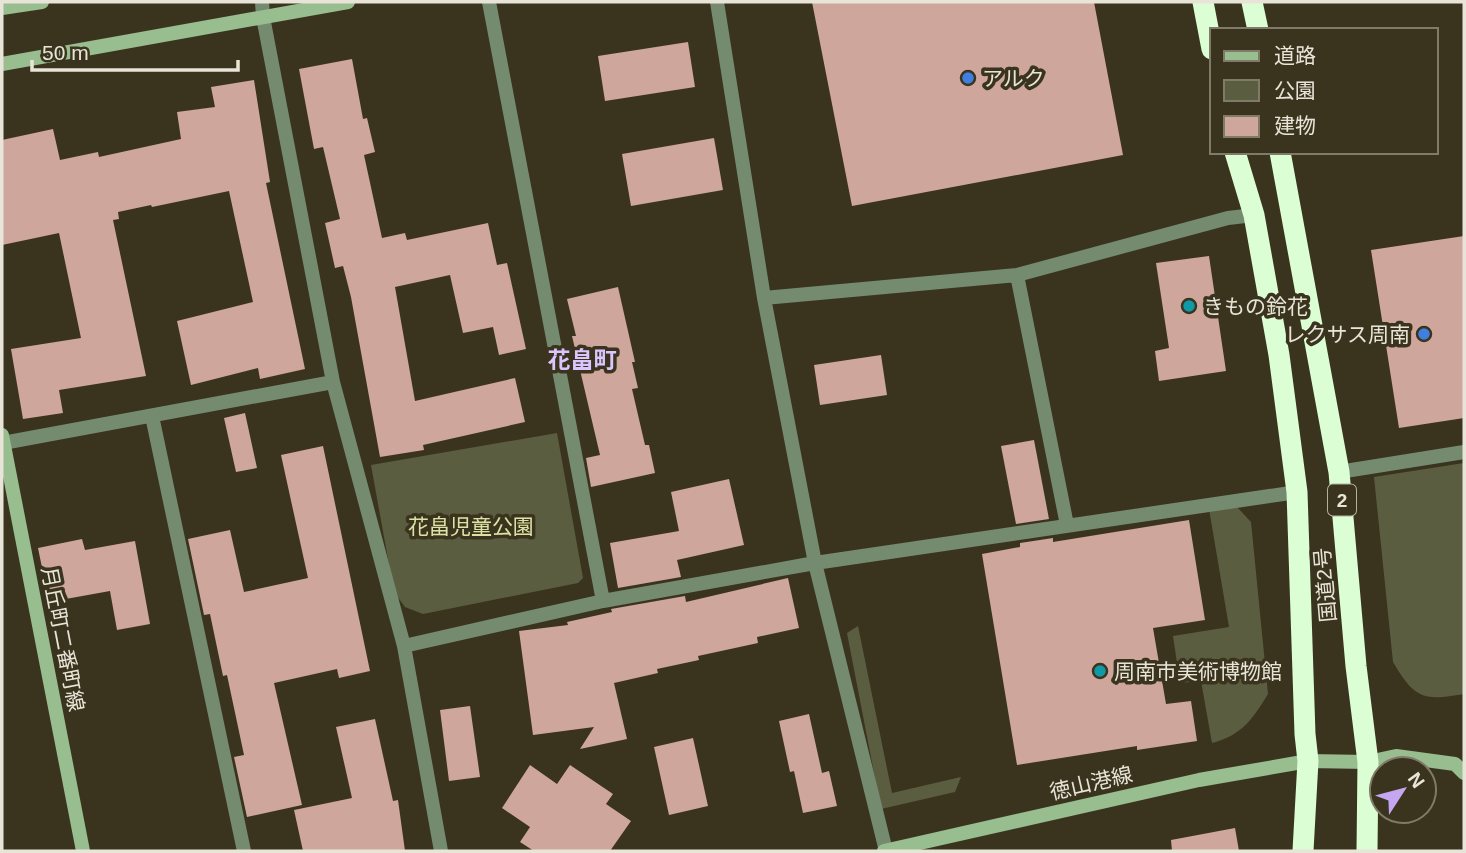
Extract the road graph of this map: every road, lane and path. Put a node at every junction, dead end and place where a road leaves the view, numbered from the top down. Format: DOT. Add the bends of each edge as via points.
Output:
graph roads {
  1 [pos="42,2"];
  2 [pos="262,2"];
  3 [pos="348,2"];
  4 [pos="489,2"];
  5 [pos="717,2"];
  6 [pos="1203,2"];
  7 [pos="1252,2"];
  8 [pos="2,8"];
  9 [pos="263,17"];
  10 [pos="1258,28"];
  11 [pos="1210,39"];
  12 [pos="2,64"];
  13 [pos="1236,154"];
  14 [pos="1280,154"];
  15 [pos="1254,215"];
  16 [pos="1017,275"];
  17 [pos="764,298"];
  18 [pos="333,382"];
  19 [pos="152,416"];
  20 [pos="2,440"];
  21 [pos="1464,452"];
  22 [pos="1339,471"];
  23 [pos="1297,492"];
  24 [pos="1067,525"];
  25 [pos="815,563"];
  26 [pos="603,601"];
  27 [pos="404,646"];
  28 [pos="1308,761"];
  29 [pos="1368,762"];
  30 [pos="1438,762"];
  31 [pos="1464,773"];
  32 [pos="83,851"];
  33 [pos="244,851"];
  34 [pos="441,851"];
  35 [pos="885,851"];
  36 [pos="1303,851"];
  37 [pos="1367,851"];
  1 -- 8 [label="street"];
  2 -- 9 [label="street"];
  3 -- 9 [label="street"];
  4 -- 26 [label="street"];
  5 -- 17 [label="street"];
  6 -- 11 [label="highway"];
  7 -- 10 [label="highway"];
  9 -- 12 [label="street"];
  9 -- 18 [label="street"];
  13 -- 15 [label="highway, 国道2号 / 2"];
  14 -- 22 [label="highway, 国道2号 / 2"];
  15 -- 16 [label="street"];
  15 -- 23 [label="highway, 国道2号 / 2"];
  16 -- 17 [label="street"];
  16 -- 24 [label="street"];
  17 -- 25 [label="street"];
  18 -- 19 [label="street"];
  18 -- 27 [label="street"];
  19 -- 20 [label="street"];
  19 -- 33 [label="street"];
  20 -- 32 [label="street, 月丘町二番町線"];
  21 -- 22 [label="street"];
  22 -- 29 [label="highway, 国道2号 / 2"];
  23 -- 24 [label="street"];
  23 -- 28 [label="highway, 国道2号 / 2"];
  24 -- 25 [label="street"];
  25 -- 26 [label="street"];
  25 -- 35 [label="street"];
  26 -- 27 [label="street"];
  27 -- 34 [label="street"];
  28 -- 29 [label="street, 徳山港線"];
  28 -- 35 [label="street, 徳山港線" via="1199,780"];
  28 -- 36 [label="highway, 国道2号 / 2"];
  29 -- 37 [label="highway, 国道2号 / 2"];
  30 -- 31 [label="street, 徳山港線" via="1455,764"];
}
